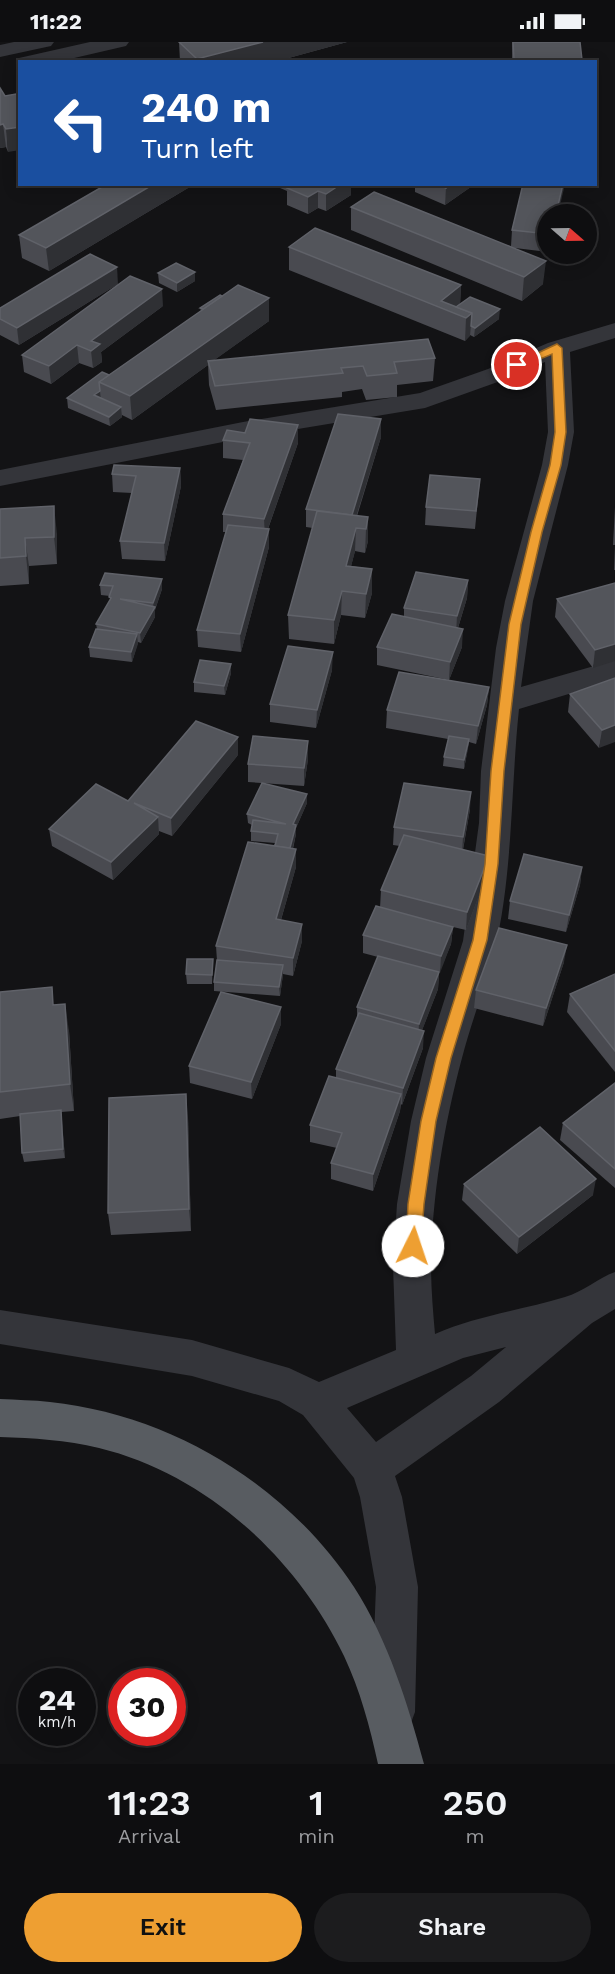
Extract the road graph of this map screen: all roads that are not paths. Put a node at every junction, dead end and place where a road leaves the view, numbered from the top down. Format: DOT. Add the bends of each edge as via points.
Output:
graph roads {
  1 [pos="44,42"];
  2 [pos="119,42"];
  3 [pos="0,51"];
  4 [pos="35,60"];
  5 [pos="18,63"];
  6 [pos="0,67"];
  7 [pos="615,328"];
  8 [pos="557,348"];
  9 [pos="0,478"];
  10 [pos="615,670"];
  11 [pos="507,702"];
  12 [pos="615,1289"];
  13 [pos="578,1311"];
  14 [pos="0,1327"];
  15 [pos="416,1359"];
  16 [pos="318,1402"];
  17 [pos="0,1418"];
  18 [pos="372,1468"];
  19 [pos="396,1746"];
  1 -- 3 [label="street"];
  2 -- 4 [label="street"];
  5 -- 6 [label="street"];
  7 -- 8 [label="street"];
  8 -- 9 [label="street" via="425,400 243,430"];
  8 -- 11 [label="street" via="561,432 519,601"];
  10 -- 11 [label="street"];
  11 -- 15 [label="street" via="497,771 492,864 480,940 444,1058 416,1204 412,1266"];
  12 -- 13 [label="street"];
  13 -- 15 [label="street" via="458,1342"];
  13 -- 18 [label="street" via="485,1389"];
  14 -- 16 [label="street" via="192,1358 290,1386"];
  15 -- 16 [label="street"];
  16 -- 18 [label="street"];
  17 -- 19 [label="highway" via="87,1426 146,1443 202,1470 253,1506 300,1551 339,1603 370,1664"];
  18 -- 19 [label="street" via="397,1587"];
}
